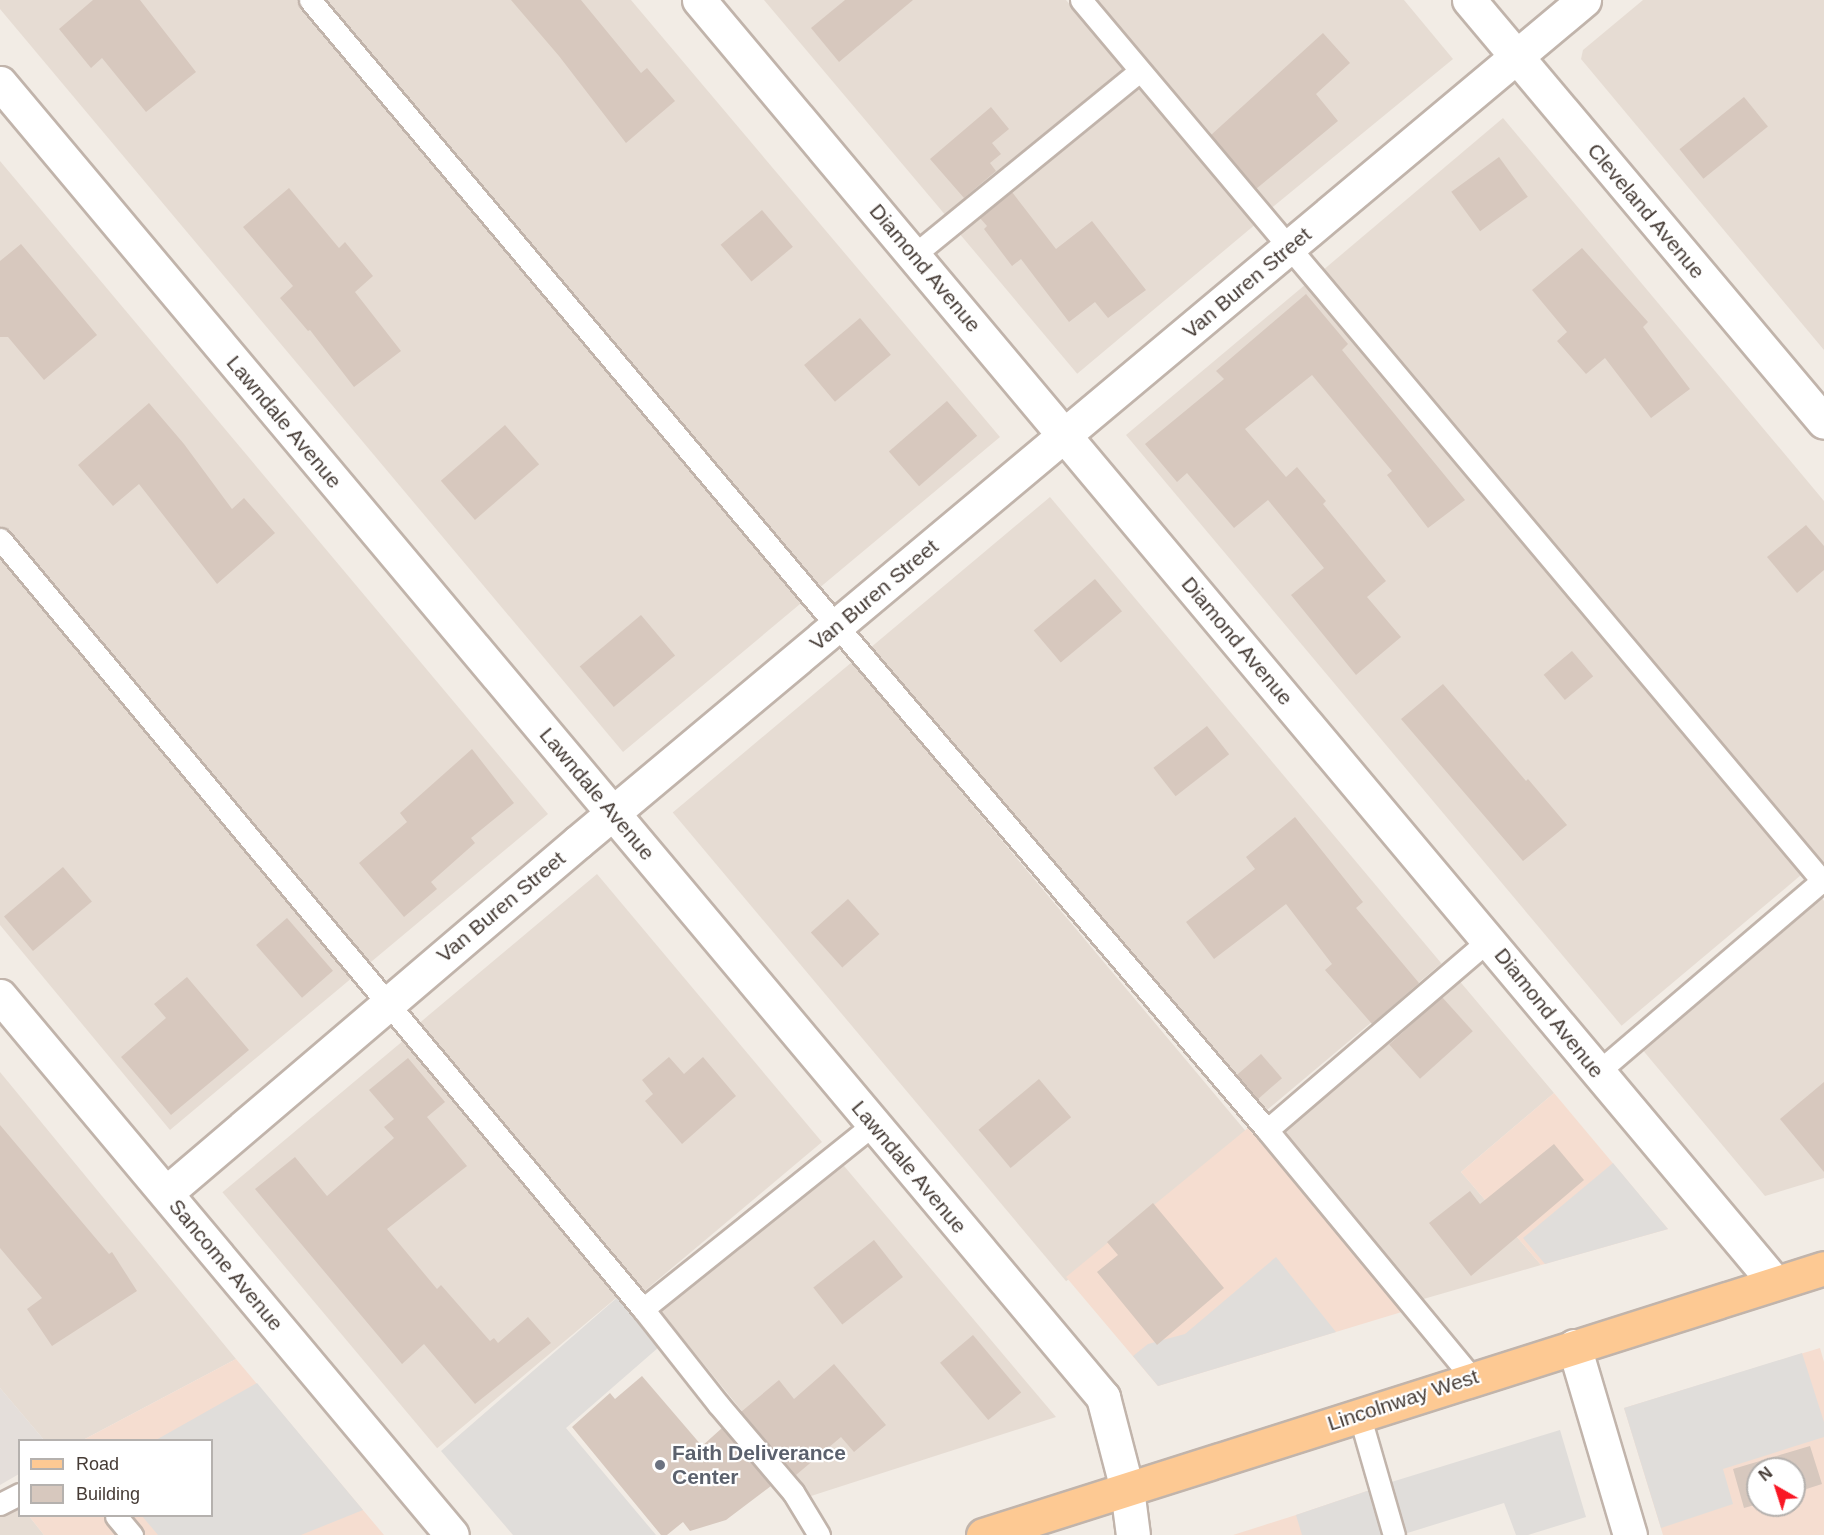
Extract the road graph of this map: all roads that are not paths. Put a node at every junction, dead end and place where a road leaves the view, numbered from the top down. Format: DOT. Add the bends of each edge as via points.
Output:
graph roads {
  1 [pos="310,0"];
  2 [pos="699,0"];
  3 [pos="1081,0"];
  4 [pos="1469,0"];
  5 [pos="1584,0"];
  6 [pos="1516,57"];
  7 [pos="1140,71"];
  8 [pos="0,83"];
  9 [pos="1289,248"];
  10 [pos="914,255"];
  11 [pos="1824,422"];
  12 [pos="1065,435"];
  13 [pos="0,539"];
  14 [pos="837,627"];
  15 [pos="613,813"];
  16 [pos="1823,882"];
  17 [pos="1489,940"];
  18 [pos="0,996"];
  19 [pos="389,1003"];
  20 [pos="1598,1072"];
  21 [pos="873,1125"];
  22 [pos="1267,1130"];
  23 [pos="166,1193"];
  24 [pos="1824,1268"];
  25 [pos="1775,1283"];
  26 [pos="643,1310"];
  27 [pos="1574,1346"];
  28 [pos="1472,1378"];
  29 [pos="1359,1414"];
  30 [pos="1127,1489"];
  31 [pos="18,1495"];
  32 [pos="0,1504"];
  33 [pos="118,1517"];
  34 [pos="132,1535"];
  35 [pos="452,1535"];
  36 [pos="819,1535"];
  37 [pos="983,1535"];
  38 [pos="1133,1535"];
  39 [pos="1394,1535"];
  40 [pos="1630,1535"];
  1 -- 14 [label="lane"];
  2 -- 10 [label="street, Diamond Avenue"];
  3 -- 7 [label="lane"];
  4 -- 6 [label="street, Cleveland Avenue"];
  5 -- 6 [label="street, Van Buren Street"];
  6 -- 9 [label="street, Van Buren Street"];
  6 -- 11 [label="street, Cleveland Avenue"];
  7 -- 9 [label="lane"];
  7 -- 10 [label="lane"];
  8 -- 15 [label="street, Lawndale Avenue"];
  9 -- 12 [label="street, Van Buren Street"];
  9 -- 16 [label="lane"];
  10 -- 12 [label="street, Diamond Avenue"];
  12 -- 14 [label="street, Van Buren Street"];
  12 -- 17 [label="street, Diamond Avenue"];
  13 -- 19 [label="lane"];
  14 -- 15 [label="street, Van Buren Street"];
  14 -- 22 [label="lane"];
  15 -- 19 [label="street, Van Buren Street"];
  15 -- 21 [label="street, Lawndale Avenue"];
  16 -- 20 [label="lane"];
  17 -- 20 [label="street, Diamond Avenue"];
  17 -- 22 [label="lane"];
  18 -- 23 [label="street, Sancome Avenue"];
  19 -- 23 [label="street, Van Buren Street"];
  19 -- 26 [label="lane"];
  20 -- 25 [label="street, Diamond Avenue"];
  21 -- 26 [label="lane"];
  21 -- 30 [label="street, Lawndale Avenue" via="1103,1397"];
  22 -- 28 [label="lane"];
  23 -- 35 [label="street, Sancome Avenue"];
  24 -- 25 [label="main road, Lincolnway West"];
  25 -- 27 [label="main road, Lincolnway West"];
  26 -- 36 [label="lane" via="793,1492"];
  27 -- 28 [label="main road, Lincolnway West"];
  27 -- 40 [label="street"];
  28 -- 29 [label="main road, Lincolnway West"];
  29 -- 30 [label="main road, Lincolnway West"];
  29 -- 39 [label="lane"];
  30 -- 37 [label="main road, Lincolnway West"];
  30 -- 38 [label="street, Lawndale Avenue"];
  31 -- 32 [label="lane"];
  33 -- 34 [label="lane"];
}
